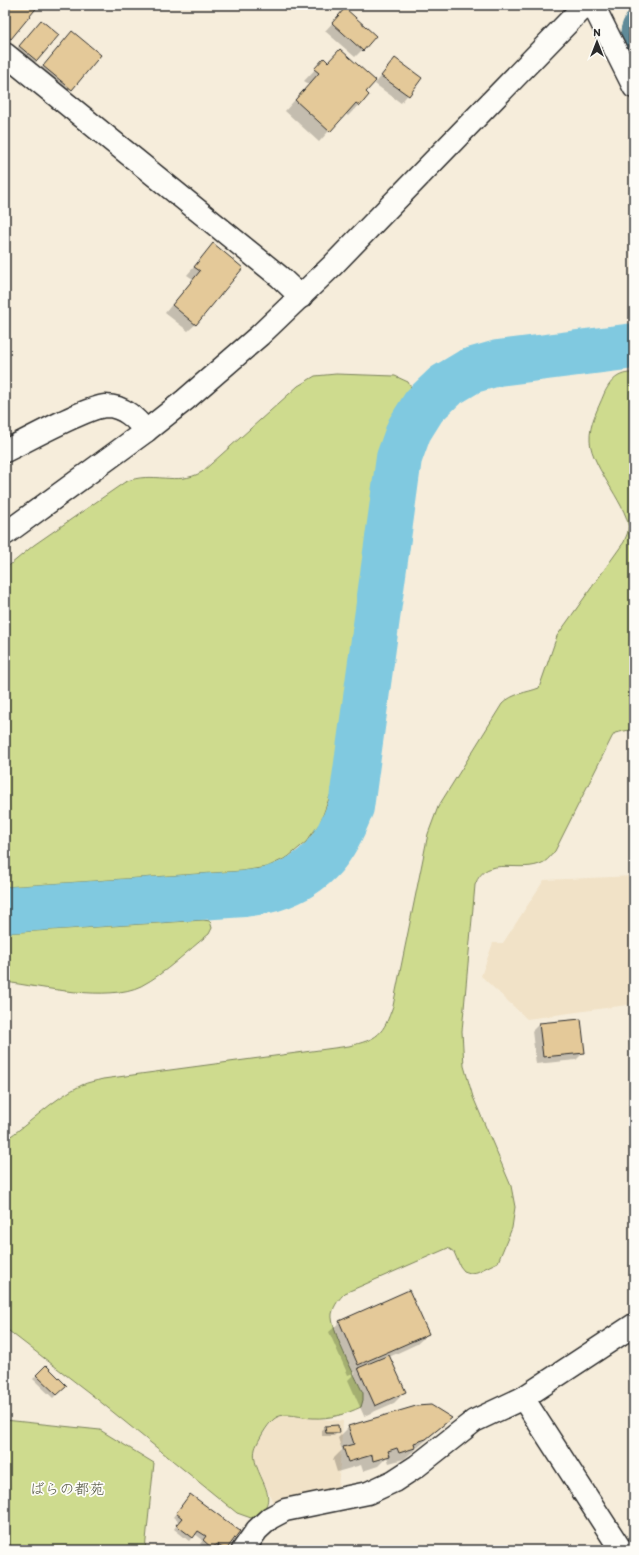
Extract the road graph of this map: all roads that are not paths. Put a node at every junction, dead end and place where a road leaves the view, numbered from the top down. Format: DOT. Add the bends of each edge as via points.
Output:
graph roads {
  1 [pos="585,5"];
  2 [pos="593,5"];
  3 [pos="5,54"];
  4 [pos="634,87"];
  5 [pos="301,297"];
  6 [pos="146,431"];
  7 [pos="5,451"];
  8 [pos="5,534"];
  9 [pos="634,1325"];
  10 [pos="523,1398"];
  11 [pos="242,1550"];
  12 [pos="621,1550"];
  1 -- 5 [label="street"];
  2 -- 4 [label="street"];
  3 -- 5 [label="street" via="280,277"];
  5 -- 6 [label="street" via="223,368"];
  6 -- 7 [label="street" via="137,420 123,410 106,406 89,411"];
  6 -- 8 [label="street"];
  9 -- 10 [label="street"];
  10 -- 11 [label="street" via="474,1421 394,1481 368,1492 285,1510 270,1518"];
  10 -- 12 [label="street"];
}
